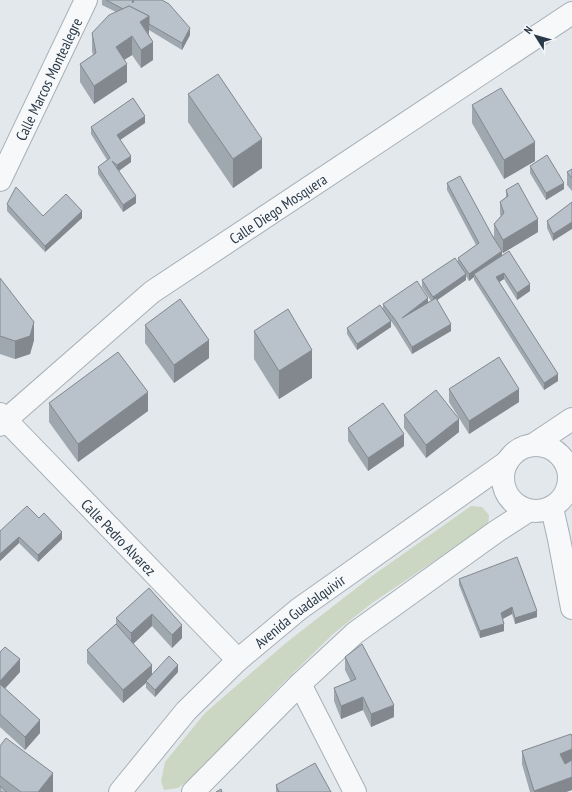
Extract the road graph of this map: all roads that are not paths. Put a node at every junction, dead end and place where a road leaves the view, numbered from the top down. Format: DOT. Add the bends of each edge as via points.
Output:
graph roads {
  1 [pos="86,0"];
  2 [pos="572,13"];
  3 [pos="0,180"];
  4 [pos="572,419"];
  5 [pos="2,420"];
  6 [pos="533,445"];
  7 [pos="507,462"];
  8 [pos="570,484"];
  9 [pos="552,508"];
  10 [pos="528,511"];
  11 [pos="572,608"];
  12 [pos="238,660"];
  13 [pos="300,684"];
  14 [pos="126,789"];
  15 [pos="193,792"];
  16 [pos="355,792"];
  1 -- 3 [label="street, Calle Marcos Montealegre"];
  2 -- 5 [label="street, Calle Diego Mosquera" via="152,292"];
  4 -- 6 [label="street"];
  5 -- 12 [label="street, Calle Pedro Alvarez"];
  6 -- 7 [label="street" via="522,448"];
  6 -- 8 [label="street" via="543,445 561,456 567,465"];
  7 -- 10 [label="street" via="502,482 505,492 510,501"];
  7 -- 12 [label="street, Avenida Guadalquivir" via="299,609"];
  8 -- 9 [label="street" via="560,502"];
  9 -- 10 [label="street"];
  9 -- 11 [label="street"];
  10 -- 13 [label="street" via="355,633"];
  12 -- 14 [label="street, Avenida Guadalquivir" via="186,711"];
  13 -- 15 [label="street"];
  13 -- 16 [label="street"];
}
